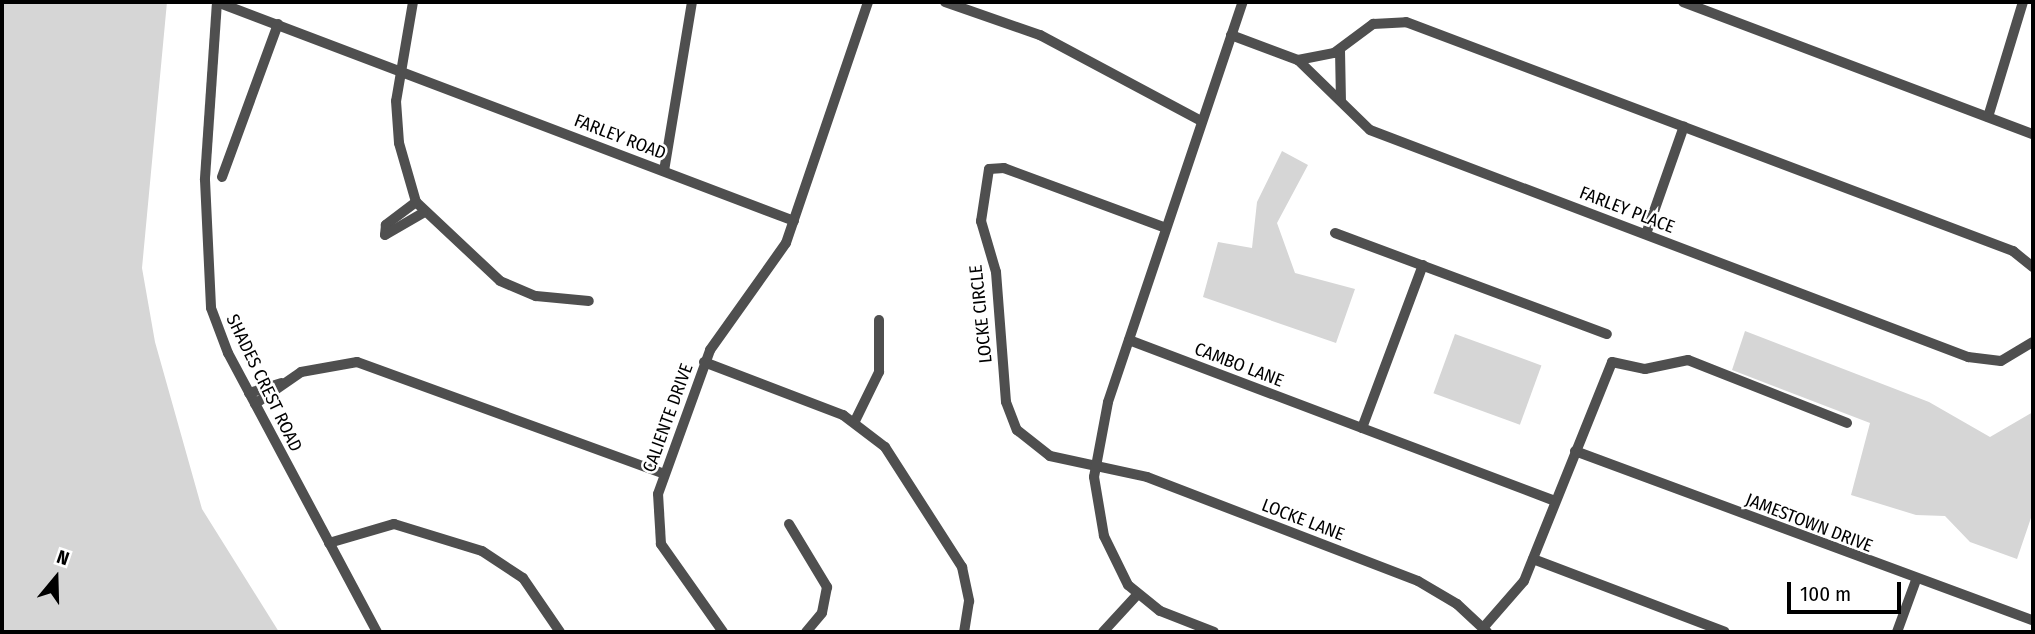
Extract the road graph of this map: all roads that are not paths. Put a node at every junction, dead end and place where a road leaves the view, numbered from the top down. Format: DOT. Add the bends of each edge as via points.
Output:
graph roads {
  1 [pos="217,2"];
  2 [pos="413,2"];
  3 [pos="691,2"];
  4 [pos="868,2"];
  5 [pos="945,2"];
  6 [pos="1243,2"];
  7 [pos="1683,2"];
  8 [pos="2023,2"];
  9 [pos="278,24"];
  10 [pos="1231,35"];
  11 [pos="1340,50"];
  12 [pos="1298,60"];
  13 [pos="402,72"];
  14 [pos="1342,105"];
  15 [pos="1989,117"];
  16 [pos="1201,121"];
  17 [pos="1684,126"];
  18 [pos="2033,134"];
  19 [pos="664,171"];
  20 [pos="222,177"];
  21 [pos="416,202"];
  22 [pos="423,213"];
  23 [pos="794,221"];
  24 [pos="1166,228"];
  25 [pos="1335,233"];
  26 [pos="1646,234"];
  27 [pos="1423,265"];
  28 [pos="2033,267"];
  29 [pos="589,301"];
  30 [pos="879,320"];
  31 [pos="1607,334"];
  32 [pos="1129,340"];
  33 [pos="2033,342"];
  34 [pos="704,362"];
  35 [pos="281,383"];
  36 [pos="249,393"];
  37 [pos="255,404"];
  38 [pos="855,421"];
  39 [pos="1847,423"];
  40 [pos="1362,428"];
  41 [pos="1575,451"];
  42 [pos="1094,465"];
  43 [pos="664,474"];
  44 [pos="1554,502"];
  45 [pos="789,524"];
  46 [pos="329,543"];
  47 [pos="1533,559"];
  48 [pos="1916,580"];
  49 [pos="1137,595"];
  50 [pos="2033,620"];
  51 [pos="1485,630"];
  52 [pos="377,632"];
  53 [pos="560,632"];
  54 [pos="723,632"];
  55 [pos="806,632"];
  56 [pos="964,632"];
  57 [pos="1103,632"];
  58 [pos="1214,632"];
  59 [pos="1725,632"];
  60 [pos="1896,632"];
  1 -- 9 [label="street, FARLEY ROAD"];
  1 -- 36 [label="street, SHADES CREST ROAD" via="205,277 216,323"];
  2 -- 13 [label="street"];
  3 -- 19 [label="street"];
  4 -- 23 [label="street"];
  5 -- 16 [label="street" via="1040,35"];
  6 -- 10 [label="street"];
  7 -- 15 [label="street"];
  8 -- 15 [label="street"];
  9 -- 13 [label="street, FARLEY ROAD"];
  9 -- 20 [label="street"];
  10 -- 12 [label="street, FARLEY PLACE"];
  10 -- 16 [label="street"];
  11 -- 12 [label="street"];
  11 -- 14 [label="street" via="1336,87"];
  11 -- 17 [label="street" via="1373,24 1406,22"];
  12 -- 14 [label="street, FARLEY PLACE"];
  13 -- 19 [label="street, FARLEY ROAD"];
  13 -- 21 [label="street" via="398,116"];
  14 -- 26 [label="street, FARLEY PLACE" via="1370,130"];
  15 -- 18 [label="street"];
  16 -- 24 [label="street"];
  17 -- 26 [label="street"];
  17 -- 28 [label="street" via="2013,251"];
  19 -- 23 [label="street, FARLEY ROAD"];
  21 -- 22 [label="street"];
  21 -- 22 [label="street" via="386,225 385,234"];
  22 -- 29 [label="street" via="512,288"];
  23 -- 34 [label="street, CALIENTE DRIVE" via="772,271"];
  24 -- 32 [label="street"];
  24 -- 42 [label="street, LOCKE CIRCLE" via="1004,168 987,175 981,221 996,272 1009,413 1041,452"];
  25 -- 27 [label="street"];
  26 -- 33 [label="street, FARLEY PLACE" via="1968,357 2001,360"];
  27 -- 31 [label="street"];
  27 -- 40 [label="street"];
  30 -- 38 [label="street" via="879,372"];
  32 -- 40 [label="street, CAMBO LANE"];
  32 -- 42 [label="street"];
  34 -- 38 [label="street"];
  34 -- 43 [label="street, CALIENTE DRIVE"];
  35 -- 36 [label="street"];
  35 -- 37 [label="street"];
  35 -- 43 [label="street" via="320,365 365,364"];
  36 -- 37 [label="street, SHADES CREST ROAD"];
  37 -- 46 [label="street, SHADES CREST ROAD"];
  38 -- 56 [label="street" via="885,447 959,560 969,601"];
  39 -- 41 [label="street" via="1688,360 1645,369 1607,365"];
  40 -- 44 [label="street, CAMBO LANE"];
  41 -- 44 [label="street"];
  41 -- 48 [label="street, JAMESTOWN DRIVE"];
  42 -- 49 [label="street" via="1110,554"];
  42 -- 51 [label="street, LOCKE LANE" via="1147,477 1399,573 1457,604"];
  43 -- 54 [label="street, CALIENTE DRIVE" via="656,507 661,544"];
  44 -- 47 [label="street"];
  45 -- 55 [label="street" via="827,587 822,613"];
  46 -- 52 [label="street, SHADES CREST ROAD"];
  46 -- 53 [label="street" via="394,524 482,551 523,578"];
  47 -- 51 [label="street" via="1514,600"];
  47 -- 59 [label="street"];
  48 -- 50 [label="street, JAMESTOWN DRIVE"];
  48 -- 60 [label="street"];
  49 -- 57 [label="street"];
  49 -- 58 [label="street"];
}
